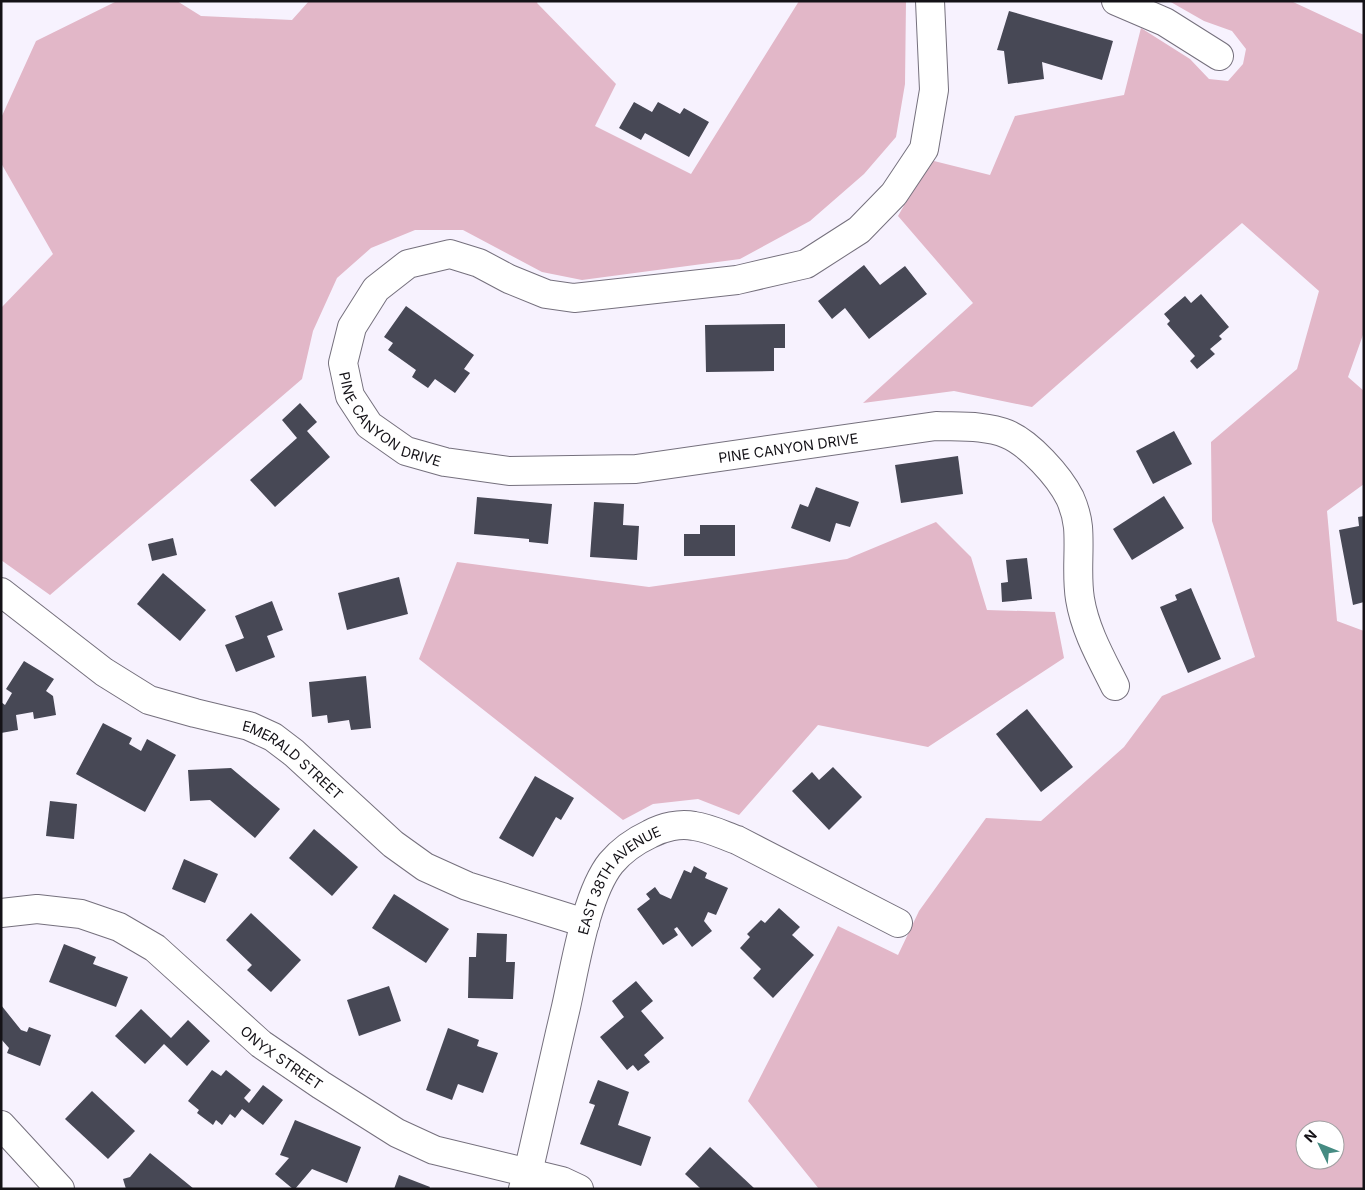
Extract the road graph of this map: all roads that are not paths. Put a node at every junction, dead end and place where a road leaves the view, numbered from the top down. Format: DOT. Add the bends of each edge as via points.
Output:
graph roads {
  1 [pos="930,1"];
  2 [pos="1116,1"];
  3 [pos="1219,56"];
  4 [pos="1,592"];
  5 [pos="1115,686"];
  6 [pos="1,913"];
  7 [pos="585,923"];
  8 [pos="898,923"];
  9 [pos="1,1125"];
  10 [pos="525,1181"];
  11 [pos="60,1189"];
  12 [pos="579,1189"];
  1 -- 5 [label="street, PINE CANYON DRIVE" via="934,90 924,149 894,194 859,230 798,266 737,280 574,298 546,294 479,263 450,254 408,264 376,289 352,327 343,363 350,396 369,425 406,451 445,462 509,471 636,469 936,426 981,428 1007,434 1036,454 1070,498 1078,527 1079,596 1083,617"];
  2 -- 3 [label="street" via="1165,22"];
  4 -- 7 [label="street, EMERALD STREET" via="104,672 149,700 249,726 273,737 393,844 424,867 467,886"];
  6 -- 10 [label="street, ONYX STREET" via="37,909 81,914 119,927 155,948 261,1044 397,1133 434,1150"];
  7 -- 8 [label="street, EAST 38TH AVENUE" via="602,876 624,849 656,831 692,825 737,840"];
  7 -- 10 [label="street, EAST 38TH AVENUE"];
  9 -- 11 [label="street"];
  10 -- 12 [label="street, ONYX STREET" via="562,1181"];
}
